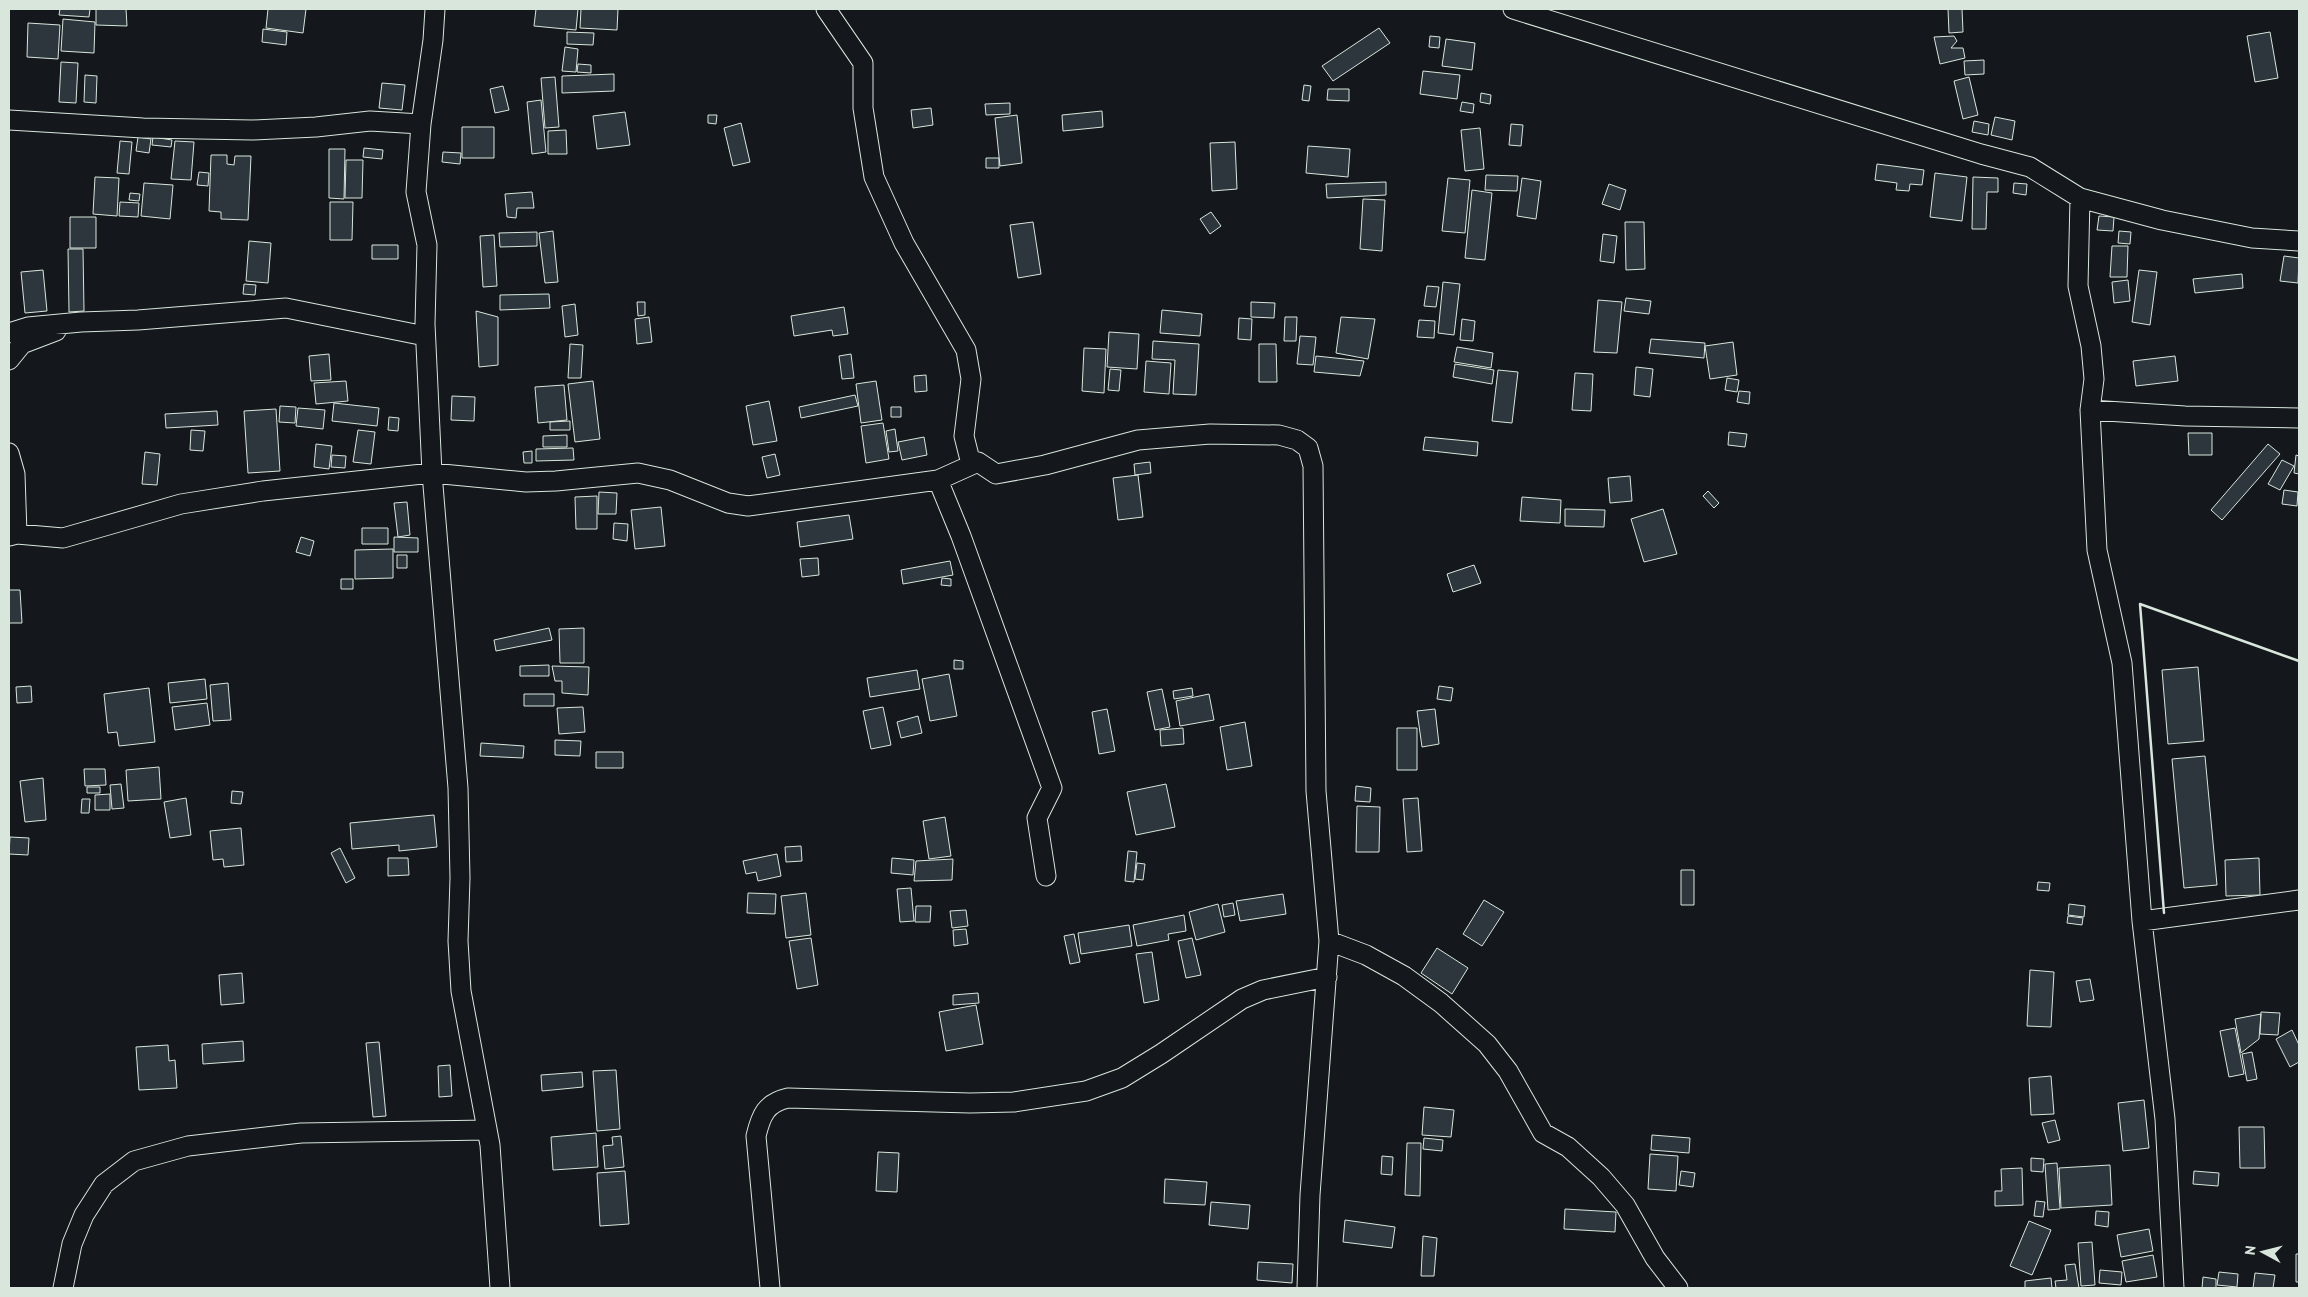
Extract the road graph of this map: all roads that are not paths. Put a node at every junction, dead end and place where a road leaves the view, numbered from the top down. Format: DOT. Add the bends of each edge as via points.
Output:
graph roads {
  1 [pos="435,9"];
  2 [pos="826,9"];
  3 [pos="1513,9"];
  4 [pos="9,120"];
  5 [pos="421,124"];
  6 [pos="2080,198"];
  7 [pos="2299,240"];
  8 [pos="81,322"];
  9 [pos="9,333"];
  10 [pos="425,336"];
  11 [pos="9,360"];
  12 [pos="2090,410"];
  13 [pos="2299,418"];
  14 [pos="9,453"];
  15 [pos="978,462"];
  16 [pos="432,472"];
  17 [pos="938,480"];
  18 [pos="13,535"];
  19 [pos="1046,876"];
  20 [pos="2299,900"];
  21 [pos="2142,921"];
  22 [pos="1329,941"];
  23 [pos="1327,977"];
  24 [pos="487,1130"];
  25 [pos="62,1288"];
  26 [pos="500,1288"];
  27 [pos="770,1288"];
  28 [pos="1307,1288"];
  29 [pos="1678,1288"];
  30 [pos="2174,1288"];
  1 -- 5 [label="street"];
  2 -- 15 [label="street" via="863,63 863,108 874,177 904,244 966,350 971,379 964,436 971,464"];
  3 -- 6 [label="street" via="2030,167"];
  4 -- 5 [label="street" via="143,128 253,130 370,121"];
  5 -- 10 [label="street" via="416,192 427,245"];
  6 -- 7 [label="street" via="2162,220 2252,238"];
  6 -- 12 [label="street" via="2078,286 2094,371"];
  8 -- 9 [label="street" via="28,327"];
  8 -- 10 [label="street" via="286,308"];
  8 -- 11 [label="street" via="22,344"];
  10 -- 16 [label="street"];
  12 -- 13 [label="street"];
  12 -- 21 [label="street" via="2097,550 2122,663"];
  14 -- 18 [label="street" via="15,474"];
  15 -- 17 [label="street"];
  15 -- 22 [label="street" via="996,474 1045,465 1138,440 1210,434 1279,435 1308,448 1313,466 1316,791"];
  16 -- 17 [label="street" via="526,482 638,473 670,480 728,503 748,506"];
  16 -- 18 [label="street" via="264,490 190,503 63,538"];
  16 -- 24 [label="street" via="458,788 461,991"];
  17 -- 19 [label="street" via="1052,788 1037,818"];
  20 -- 21 [label="street"];
  21 -- 30 [label="street" via="2165,1118"];
  22 -- 23 [label="street"];
  22 -- 29 [label="street" via="1366,955 1404,976 1441,1003 1487,1044 1508,1071 1543,1133 1568,1147 1601,1177 1625,1205 1655,1258"];
  23 -- 27 [label="street" via="1263,990 1242,999 1130,1073 1086,1091 1005,1102 788,1098 777,1101 766,1109 756,1136"];
  23 -- 28 [label="street" via="1310,1195"];
  24 -- 25 [label="street" via="301,1133 188,1146 134,1161 104,1184 84,1215 72,1244"];
  24 -- 26 [label="street"];
}
